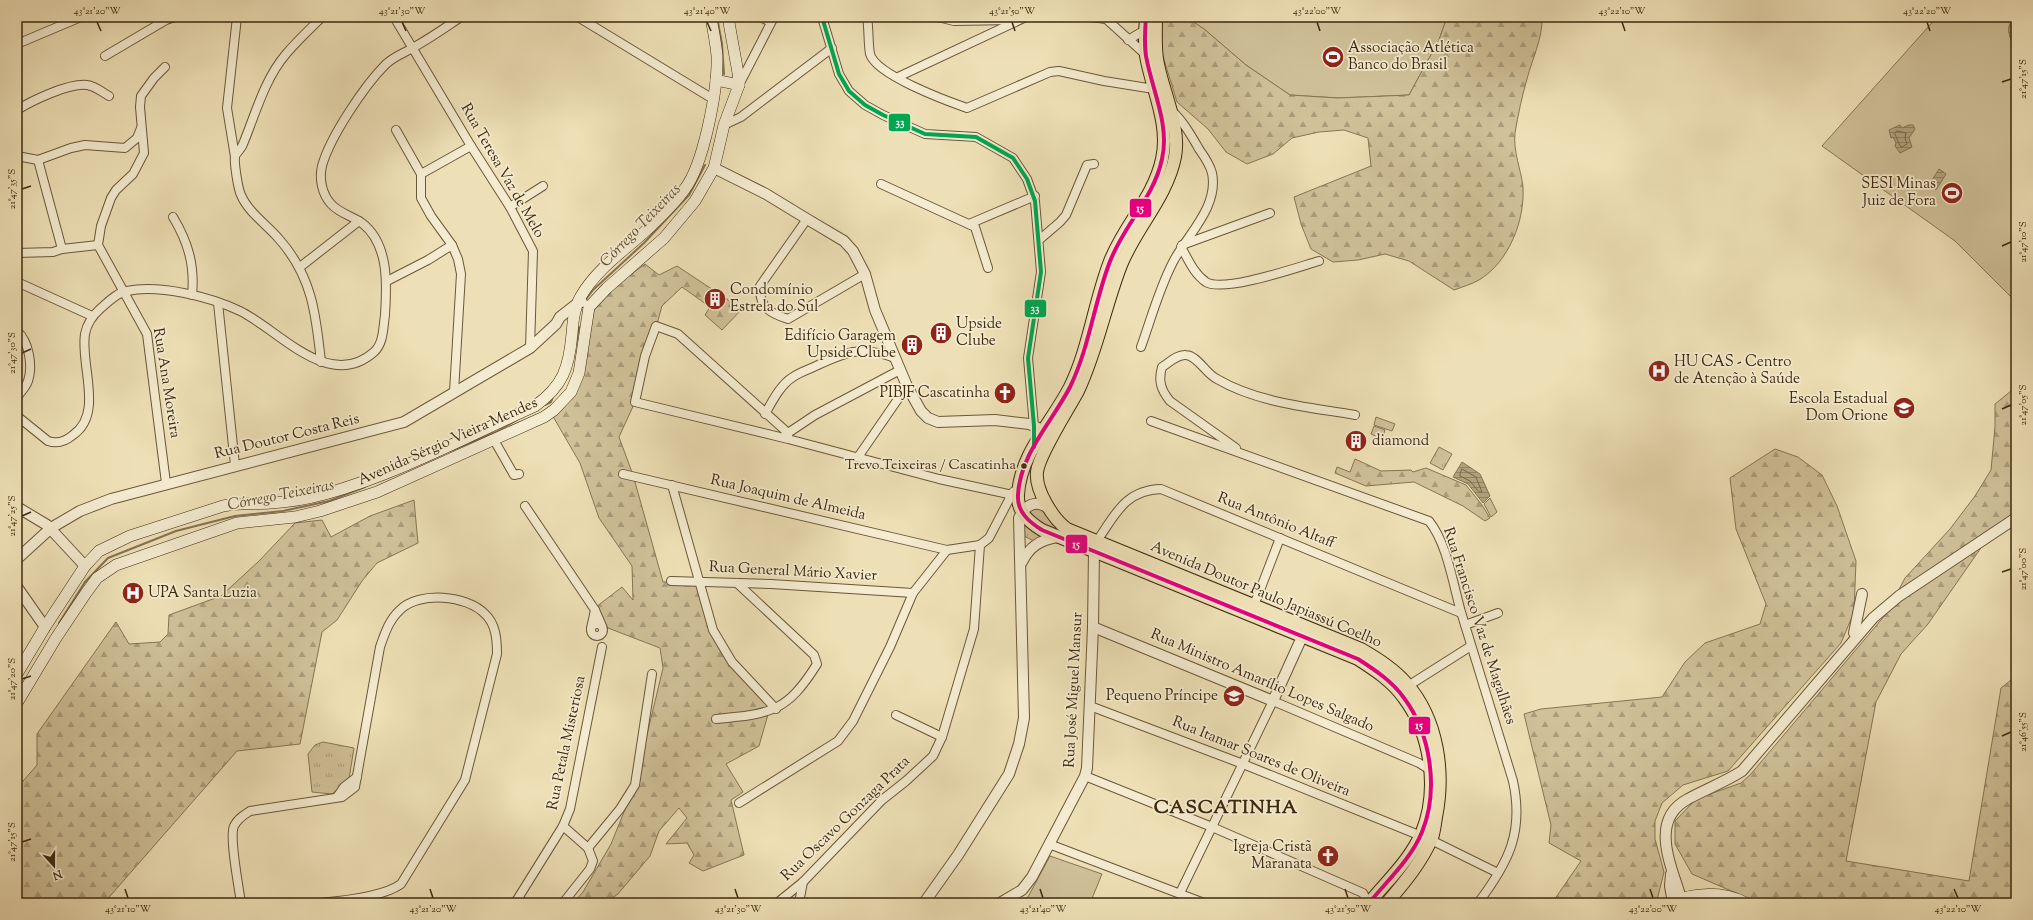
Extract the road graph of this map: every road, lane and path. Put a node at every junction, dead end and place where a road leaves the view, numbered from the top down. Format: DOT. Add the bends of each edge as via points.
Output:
graph roads {
  1 [pos="81,17"];
  2 [pos="175,17"];
  3 [pos="237,17"];
  4 [pos="322,17"];
  5 [pos="461,17"];
  6 [pos="578,17"];
  7 [pos="711,17"];
  8 [pos="728,17"];
  9 [pos="760,17"];
  10 [pos="822,17"];
  11 [pos="862,17"];
  12 [pos="938,17"];
  13 [pos="1026,17"];
  14 [pos="1091,17"];
  15 [pos="1146,17"];
  16 [pos="1156,17"];
  17 [pos="1105,18"];
  18 [pos="772,20"];
  19 [pos="1018,20"];
  20 [pos="868,21"];
  21 [pos="397,22"];
  22 [pos="1145,30"];
  23 [pos="1128,40"];
  24 [pos="17,44"];
  25 [pos="414,48"];
  26 [pos="832,48"];
  27 [pos="1146,55"];
  28 [pos="105,56"];
  29 [pos="165,68"];
  30 [pos="898,77"];
  31 [pos="716,80"];
  32 [pos="739,85"];
  33 [pos="1154,89"];
  34 [pos="109,96"];
  35 [pos="713,99"];
  36 [pos="17,110"];
  37 [pos="1170,110"];
  38 [pos="724,125"];
  39 [pos="142,128"];
  40 [pos="396,130"];
  41 [pos="471,146"];
  42 [pos="701,150"];
  43 [pos="17,156"];
  44 [pos="235,156"];
  45 [pos="38,160"];
  46 [pos="1094,164"];
  47 [pos="714,168"];
  48 [pos="421,174"];
  49 [pos="881,184"];
  50 [pos="543,186"];
  51 [pos="1035,196"];
  52 [pos="510,207"];
  53 [pos="1270,213"];
  54 [pos="172,217"];
  55 [pos="807,219"];
  56 [pos="359,221"];
  57 [pos="969,224"];
  58 [pos="1039,240"];
  59 [pos="98,245"];
  60 [pos="452,245"];
  61 [pos="1181,246"];
  62 [pos="62,249"];
  63 [pos="17,253"];
  64 [pos="1320,261"];
  65 [pos="300,268"];
  66 [pos="988,268"];
  67 [pos="865,274"];
  68 [pos="387,281"];
  69 [pos="17,282"];
  70 [pos="125,291"];
  71 [pos="192,295"];
  72 [pos="218,303"];
  73 [pos="585,308"];
  74 [pos="92,316"];
  75 [pos="573,317"];
  76 [pos="556,324"];
  77 [pos="17,331"];
  78 [pos="1141,347"];
  79 [pos="530,348"];
  80 [pos="895,358"];
  81 [pos="321,362"];
  82 [pos="900,370"];
  83 [pos="907,386"];
  84 [pos="454,392"];
  85 [pos="17,397"];
  86 [pos="765,414"];
  87 [pos="1355,415"];
  88 [pos="17,416"];
  89 [pos="1151,421"];
  90 [pos="1039,428"];
  91 [pos="788,436"];
  92 [pos="494,440"];
  93 [pos="1244,454"];
  94 [pos="858,457"];
  95 [pos="235,465"];
  96 [pos="520,474"];
  97 [pos="623,474"];
  98 [pos="166,483"];
  99 [pos="672,485"];
  100 [pos="1014,495"];
  101 [pos="1047,504"];
  102 [pos="525,506"];
  103 [pos="17,507"];
  104 [pos="1022,512"];
  105 [pos="2016,518"];
  106 [pos="51,528"];
  107 [pos="1057,537"];
  108 [pos="1280,538"];
  109 [pos="980,546"];
  110 [pos="1095,546"];
  111 [pos="947,550"];
  112 [pos="1967,551"];
  113 [pos="1109,557"];
  114 [pos="17,559"];
  115 [pos="1021,564"];
  116 [pos="1094,570"];
  117 [pos="91,573"];
  118 [pos="671,581"];
  119 [pos="700,581"];
  120 [pos="738,583"];
  121 [pos="17,588"];
  122 [pos="913,593"];
  123 [pos="1862,594"];
  124 [pos="1255,603"];
  125 [pos="595,610"];
  126 [pos="1461,612"];
  127 [pos="1498,612"];
  128 [pos="1465,625"];
  129 [pos="45,627"];
  130 [pos="1093,627"];
  131 [pos="603,628"];
  132 [pos="1302,631"];
  133 [pos="592,632"];
  134 [pos="1854,633"];
  135 [pos="1472,646"];
  136 [pos="602,647"];
  137 [pos="17,674"];
  138 [pos="652,674"];
  139 [pos="1821,677"];
  140 [pos="1408,686"];
  141 [pos="1273,701"];
  142 [pos="17,703"];
  143 [pos="1090,706"];
  144 [pos="776,709"];
  145 [pos="896,715"];
  146 [pos="716,719"];
  147 [pos="942,737"];
  148 [pos="1428,753"];
  149 [pos="1419,763"];
  150 [pos="1243,764"];
  151 [pos="1430,770"];
  152 [pos="1085,776"];
  153 [pos="739,803"];
  154 [pos="563,826"];
  155 [pos="1212,827"];
  156 [pos="1425,838"];
  157 [pos="1049,844"];
  158 [pos="588,848"];
  159 [pos="1498,873"];
  160 [pos="804,882"];
  161 [pos="1180,893"];
  162 [pos="1677,901"];
  163 [pos="334,902"];
  164 [pos="241,903"];
  165 [pos="320,903"];
  166 [pos="515,903"];
  167 [pos="563,903"];
  168 [pos="777,903"];
  169 [pos="798,903"];
  170 [pos="924,903"];
  171 [pos="1000,903"];
  172 [pos="1204,903"];
  173 [pos="1369,903"];
  174 [pos="1387,903"];
  175 [pos="1478,903"];
  176 [pos="1746,903"];
  1 -- 24 [label="street"];
  2 -- 28 [label="street"];
  3 -- 44 [label="street" via="227,108"];
  4 -- 44 [label="street" via="274,70 263,91 243,145"];
  5 -- 25 [label="street"];
  6 -- 35 [label="street"];
  7 -- 31 [label="main road" via="717,55"];
  8 -- 32 [label="main road"];
  9 -- 18 [label="street"];
  10 -- 26 [label="street"];
  11 -- 20 [label="street"];
  12 -- 19 [label="street" via="954,21"];
  13 -- 19 [label="street"];
  14 -- 17 [label="street"];
  15 -- 22 [label="main road"];
  16 -- 37 [label="main road" via="1157,60"];
  17 -- 23 [label="street"];
  18 -- 32 [label="street"];
  19 -- 30 [label="street"];
  20 -- 30 [label="street" via="870,55 879,68"];
  21 -- 25 [label="street, Rua Teresa Vaz de Melo"];
  22 -- 23 [label="street"];
  22 -- 27 [label="main road"];
  23 -- 27 [label="street"];
  25 -- 41 [label="street, Rua Teresa Vaz de Melo"];
  25 -- 56 [label="street" via="400,53 386,64 360,95 336,136 322,168 321,183 331,204"];
  26 -- 38 [label="street" via="741,117"];
  26 -- 51 [label="street" via="839,74 845,85 865,105 925,134 976,137 994,146 1013,158"];
  27 -- 33 [label="main road"];
  29 -- 39 [label="street" via="141,96"];
  30 -- 33 [label="street" via="942,99 967,108 1050,72 1059,71 1104,82"];
  31 -- 32 [label="main road"];
  31 -- 35 [label="main road"];
  32 -- 38 [label="main road"];
  33 -- 90 [label="main road" via="1164,135 1162,161 1152,187 1109,263 1092,324 1070,386"];
  34 -- 36 [label="street" via="92,87 80,85 57,91"];
  35 -- 38 [label="main road"];
  35 -- 42 [label="main road"];
  37 -- 61 [label="street" via="1182,120 1208,162 1214,184 1208,205"];
  37 -- 101 [label="main road, Avenida Doutor Paulo Japiassú Coelho" via="1175,144 1173,165 1121,264 1088,368 1036,473"];
  38 -- 47 [label="main road"];
  39 -- 45 [label="street" via="137,138 125,148 78,146"];
  39 -- 59 [label="street" via="144,154 133,174 111,198 101,226"];
  40 -- 48 [label="street"];
  41 -- 48 [label="street"];
  41 -- 52 [label="street, Rua Teresa Vaz de Melo"];
  42 -- 47 [label="main road" via="709,166"];
  42 -- 73 [label="main road" via="685,190 651,226 595,276"];
  43 -- 45 [label="street"];
  44 -- 65 [label="street" via="238,188 242,197 280,239"];
  45 -- 62 [label="street"];
  46 -- 58 [label="street" via="1087,165 1066,215"];
  47 -- 55 [label="street" via="766,194"];
  47 -- 73 [label="main road" via="695,201 664,238"];
  48 -- 60 [label="street" via="421,198 430,216"];
  49 -- 57 [label="street"];
  50 -- 52 [label="street"];
  51 -- 57 [label="street"];
  51 -- 58 [label="street"];
  52 -- 79 [label="street, Rua Teresa Vaz de Melo" via="533,251"];
  53 -- 61 [label="street"];
  54 -- 71 [label="street" via="184,236 193,264"];
  55 -- 67 [label="street" via="844,241 853,251"];
  55 -- 67 [label="street" via="760,286 763,305 788,319"];
  56 -- 65 [label="street"];
  56 -- 68 [label="street" via="376,241"];
  57 -- 66 [label="street" via="975,227"];
  58 -- 90 [label="street" via="1041,272 1028,358"];
  59 -- 62 [label="street"];
  59 -- 70 [label="street, Rua Ana Moreira"];
  60 -- 68 [label="street"];
  60 -- 84 [label="street" via="461,274"];
  61 -- 64 [label="street" via="1197,273 1207,283 1224,285 1249,281"];
  61 -- 78 [label="street" via="1164,280"];
  62 -- 63 [label="street" via="53,252"];
  65 -- 81 [label="street" via="312,295 317,317"];
  67 -- 80 [label="street" via="875,310"];
  68 -- 81 [label="street" via="382,339 377,350 366,359 348,364"];
  69 -- 74 [label="street"];
  70 -- 71 [label="street" via="154,289"];
  70 -- 74 [label="street"];
  70 -- 98 [label="street, Rua Ana Moreira" via="147,334"];
  71 -- 72 [label="street"];
  72 -- 81 [label="street" via="240,311 281,336 307,356"];
  72 -- 95 [label="street"];
  73 -- 75 [label="main road, Avenida Sérgio Vieira Mendes"];
  73 -- 76 [label="street, Rua Doutor Costa Reis" via="560,317"];
  73 -- 92 [label="main road, Avenida Sérgio Vieira Mendes" via="579,374 571,392 544,417"];
  74 -- 88 [label="street" via="85,332 84,348 90,406 86,420 78,432 69,438 48,441"];
  75 -- 76 [label="street, Rua Doutor Costa Reis"];
  75 -- 117 [label="main road, Avenida Sérgio Vieira Mendes" via="565,374 554,390 535,406 384,473 325,494 286,502 238,503 130,536 104,548"];
  76 -- 79 [label="street, Rua Doutor Costa Reis"];
  77 -- 85 [label="street" via="23,336 28,347 29,372 28,381"];
  79 -- 84 [label="street, Rua Doutor Costa Reis"];
  80 -- 82 [label="street"];
  80 -- 86 [label="street" via="877,351 843,354 792,377 776,395"];
  82 -- 83 [label="street"];
  82 -- 91 [label="street" via="815,415"];
  83 -- 90 [label="street" via="921,411 928,418 938,422 995,420"];
  83 -- 94 [label="street"];
  84 -- 95 [label="street, Rua Doutor Costa Reis" via="404,422"];
  86 -- 91 [label="street"];
  86 -- 91 [label="street" via="678,334 656,326 645,356 635,402"];
  87 -- 93 [label="street" via="1260,397 1216,379 1187,355 1180,355 1162,367 1159,379 1163,392 1170,401"];
  89 -- 93 [label="street, Rua Francisco Vaz de Magalhães"];
  90 -- 100 [label="main road" via="1034,448"];
  90 -- 101 [label="main road" via="1046,434 1046,438 1035,462 1033,474 1038,492"];
  91 -- 94 [label="street"];
  92 -- 96 [label="street" via="514,475"];
  92 -- 117 [label="main road, Avenida Sérgio Vieira Mendes" via="371,494 294,517 237,523"];
  93 -- 126 [label="street, Rua Francisco Vaz de Magalhães" via="1429,520 1438,532"];
  94 -- 100 [label="street" via="939,479"];
  95 -- 98 [label="street, Rua Doutor Costa Reis"];
  97 -- 99 [label="street, Rua Joaquim de Almeida"];
  98 -- 106 [label="street, Rua Doutor Costa Reis" via="80,511"];
  99 -- 111 [label="street, Rua Joaquim de Almeida"];
  99 -- 119 [label="street"];
  100 -- 104 [label="main road"];
  100 -- 109 [label="street" via="989,538"];
  101 -- 104 [label="street" via="1034,504"];
  101 -- 110 [label="main road, Avenida Doutor Paulo Japiassú Coelho" via="1055,518 1067,529"];
  102 -- 125 [label="street"];
  103 -- 106 [label="street"];
  104 -- 107 [label="main road, Avenida Doutor Paulo Japiassú Coelho" via="1029,522"];
  104 -- 115 [label="street" via="1019,518"];
  105 -- 112 [label="street"];
  106 -- 114 [label="street, Rua Doutor Costa Reis"];
  106 -- 117 [label="street"];
  107 -- 110 [label="main road, Avenida Doutor Paulo Japiassú Coelho"];
  107 -- 115 [label="street" via="1034,545 1026,553"];
  108 -- 110 [label="street, Rua Antônio Altaff" via="1161,489 1146,489 1130,497 1118,510"];
  108 -- 124 [label="street"];
  108 -- 126 [label="street, Rua Antônio Altaff"];
  109 -- 111 [label="street"];
  109 -- 147 [label="street, Rua Oscavo Gonzaga Prata" via="974,629"];
  110 -- 113 [label="main road, Avenida Doutor Paulo Japiassú Coelho"];
  110 -- 116 [label="street, Rua José Miguel Mansur"];
  110 -- 124 [label="main road, Avenida Doutor Paulo Japiassú Coelho"];
  111 -- 122 [label="street"];
  112 -- 134 [label="street" via="1897,593 1871,614"];
  112 -- 139 [label="street" via="1899,596 1880,612"];
  113 -- 116 [label="street" via="1100,561"];
  113 -- 132 [label="main road, Avenida Doutor Paulo Japiassú Coelho"];
  115 -- 170 [label="street" via="1024,718 1019,744 1009,774"];
  116 -- 130 [label="street, Rua José Miguel Mansur"];
  117 -- 129 [label="main road"];
  117 -- 142 [label="main road"];
  118 -- 119 [label="street, Rua General Mário Xavier"];
  119 -- 120 [label="street, Rua General Mário Xavier"];
  119 -- 144 [label="street" via="713,630 732,662"];
  120 -- 122 [label="street, Rua General Mário Xavier"];
  120 -- 144 [label="street" via="814,655 816,664 806,681 792,698"];
  121 -- 129 [label="street"];
  122 -- 153 [label="street" via="890,647 853,721 838,741"];
  123 -- 134 [label="street"];
  124 -- 132 [label="main road, Avenida Doutor Paulo Japiassú Coelho"];
  125 -- 131 [label="street"];
  125 -- 133 [label="street"];
  126 -- 128 [label="street, Rua Francisco Vaz de Magalhães"];
  127 -- 128 [label="street"];
  128 -- 135 [label="street, Rua Francisco Vaz de Magalhães"];
  129 -- 137 [label="main road"];
  130 -- 141 [label="street, Rua Ministro Amarílio Lopes Salgado"];
  130 -- 143 [label="street, Rua José Miguel Mansur"];
  131 -- 133 [label="street" via="597,624"];
  131 -- 136 [label="street, Rua Petala Misteriosa"];
  132 -- 140 [label="main road, Avenida Doutor Paulo Japiassú Coelho" via="1366,652 1391,669"];
  132 -- 141 [label="street"];
  132 -- 148 [label="main road, Avenida Doutor Paulo Japiassú Coelho" via="1358,659 1380,673 1397,689 1412,709"];
  133 -- 136 [label="street"];
  134 -- 139 [label="street"];
  135 -- 140 [label="street"];
  135 -- 159 [label="street, Rua Francisco Vaz de Magalhães" via="1518,801 1515,837"];
  136 -- 154 [label="street, Rua Petala Misteriosa" via="570,809"];
  138 -- 158 [label="street" via="635,785 620,809"];
  139 -- 162 [label="street" via="1742,771 1729,780 1686,800 1674,810 1667,821 1665,844 1672,866"];
  140 -- 156 [label="main road, Avenida Doutor Paulo Japiassú Coelho" via="1429,721 1441,773 1439,802"];
  141 -- 149 [label="street, Rua Ministro Amarílio Lopes Salgado"];
  141 -- 150 [label="street"];
  143 -- 150 [label="street, Rua Itamar Soares de Oliveira"];
  143 -- 152 [label="street, Rua José Miguel Mansur"];
  144 -- 146 [label="street" via="758,715"];
  145 -- 147 [label="street"];
  147 -- 160 [label="street, Rua Oscavo Gonzaga Prata" via="933,756 906,782 882,800"];
  148 -- 149 [label="street"];
  148 -- 151 [label="main road, Avenida Doutor Paulo Japiassú Coelho"];
  149 -- 151 [label="street, Rua Ministro Amarílio Lopes Salgado"];
  150 -- 155 [label="street"];
  150 -- 156 [label="street, Rua Itamar Soares de Oliveira"];
  151 -- 156 [label="main road, Avenida Doutor Paulo Japiassú Coelho" via="1430,798"];
  152 -- 155 [label="street"];
  152 -- 157 [label="street, Rua José Miguel Mansur"];
  154 -- 158 [label="street"];
  154 -- 166 [label="street, Rua Petala Misteriosa"];
  155 -- 161 [label="street"];
  155 -- 173 [label="street" via="1363,893"];
  156 -- 159 [label="street, Rua Itamar Soares de Oliveira"];
  156 -- 173 [label="main road, Avenida Doutor Paulo Japiassú Coelho"];
  156 -- 174 [label="main road, Avenida Doutor Paulo Japiassú Coelho" via="1415,869"];
  157 -- 161 [label="street"];
  157 -- 171 [label="street, Rua José Miguel Mansur" via="1032,877 1022,890"];
  158 -- 167 [label="street" via="592,861 590,869"];
  159 -- 175 [label="street, Rua Francisco Vaz de Magalhães"];
  160 -- 168 [label="street, Rua Oscavo Gonzaga Prata"];
  160 -- 169 [label="street"];
  161 -- 172 [label="street"];
  162 -- 176 [label="main road" via="1703,894 1736,898"];
  163 -- 164 [label="street" via="383,892 401,884 465,780 497,654 497,639 493,625 485,614 467,604 438,597 426,597 401,609 386,628 380,647 355,788 337,798 250,811 240,817 234,827"];
  163 -- 165 [label="street"];
}
